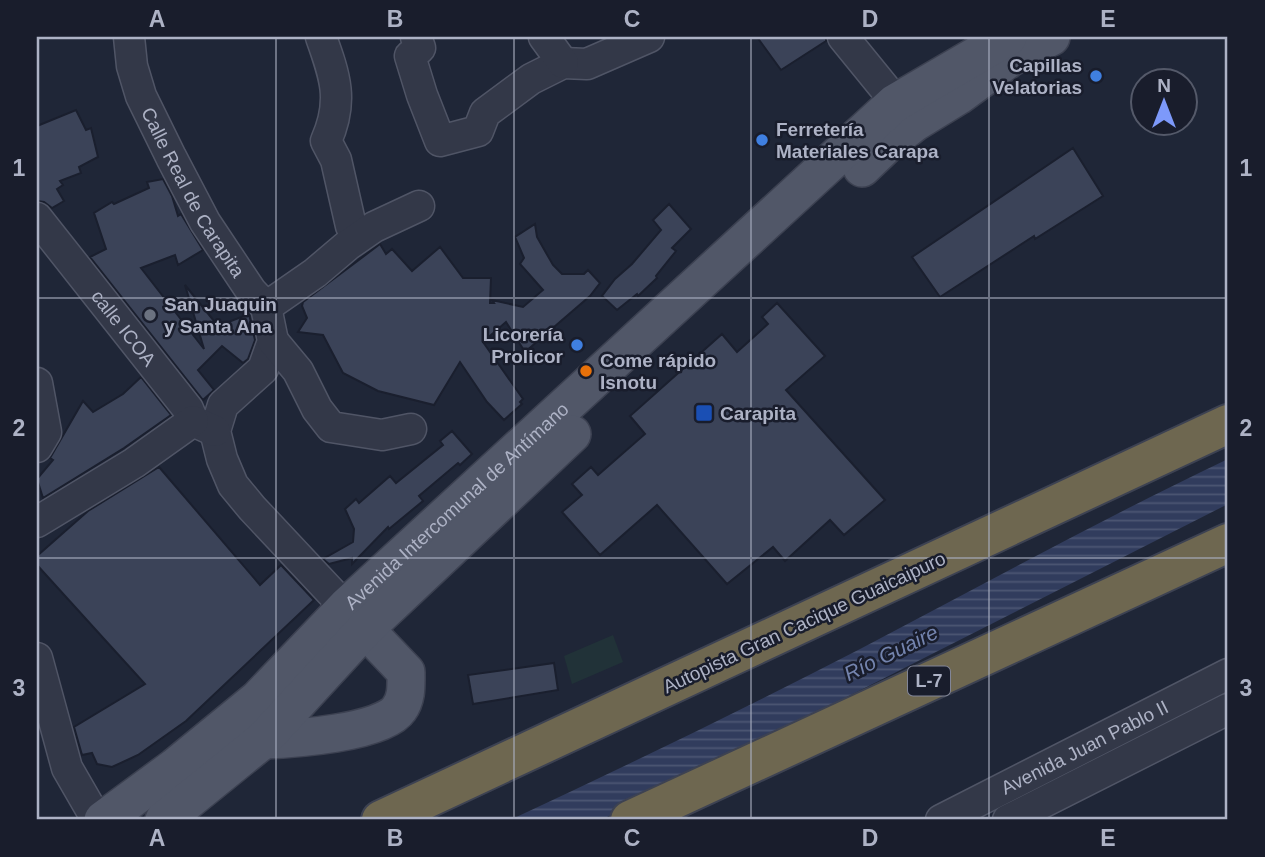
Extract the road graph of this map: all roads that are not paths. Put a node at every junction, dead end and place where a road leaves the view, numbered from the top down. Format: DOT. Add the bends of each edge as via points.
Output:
graph roads {
  1 [pos="129,37"];
  2 [pos="321,37"];
  3 [pos="415,37"];
  4 [pos="544,37"];
  5 [pos="649,37"];
  6 [pos="843,37"];
  7 [pos="1008,37"];
  8 [pos="1051,37"];
  9 [pos="563,62"];
  10 [pos="904,113"];
  11 [pos="419,206"];
  12 [pos="37,218"];
  13 [pos="358,237"];
  14 [pos="266,307"];
  15 [pos="273,341"];
  16 [pos="37,383"];
  17 [pos="1228,424"];
  18 [pos="204,426"];
  19 [pos="411,429"];
  20 [pos="37,447"];
  21 [pos="37,522"];
  22 [pos="1228,543"];
  23 [pos="356,618"];
  24 [pos="37,658"];
  25 [pos="1228,674"];
  26 [pos="1228,709"];
  27 [pos="263,740"];
  28 [pos="97,820"];
  29 [pos="103,820"];
  30 [pos="164,820"];
  31 [pos="380,820"];
  32 [pos="630,820"];
  33 [pos="941,820"];
  34 [pos="1008,820"];
  1 -- 14 [label="street, Calle Real de Carapita" via="141,96 171,157 205,222"];
  2 -- 13 [label="street" via="337,82 334,123 326,141"];
  3 -- 9 [label="street" via="420,48 410,56 440,141 478,131 485,113"];
  4 -- 9 [label="street"];
  5 -- 9 [label="street" via="587,64"];
  6 -- 10 [label="street"];
  7 -- 10 [label="main road, Avenida Intercomunal de Antímano"];
  8 -- 10 [label="main road, Avenida Intercomunal de Antímano" via="1010,58 958,96"];
  10 -- 23 [label="main road, Avenida Intercomunal de Antímano" via="886,145 851,178"];
  11 -- 13 [label="street"];
  12 -- 18 [label="street, calle ICOA"];
  13 -- 14 [label="street"];
  14 -- 15 [label="street, Calle Real de Carapita"];
  15 -- 18 [label="street" via="263,369"];
  15 -- 19 [label="street" via="298,371 331,427 382,435"];
  16 -- 20 [label="street" via="46,432"];
  17 -- 31 [label="highway, Autopista Gran Cacique Guaicaipuro"];
  18 -- 21 [label="street"];
  18 -- 23 [label="street" via="233,485"];
  22 -- 32 [label="highway, L-7"];
  23 -- 27 [label="main road, Avenida Intercomunal de Antímano"];
  23 -- 27 [label="main road" via="406,672 405,697 399,710 377,725"];
  23 -- 29 [label="main road, Avenida Intercomunal de Antímano"];
  24 -- 28 [label="street" via="67,768"];
  25 -- 33 [label="street, Avenida Juan Pablo II"];
  26 -- 34 [label="street, Avenida Juan Pablo II"];
  27 -- 30 [label="main road, Avenida Intercomunal de Antímano"];
}
